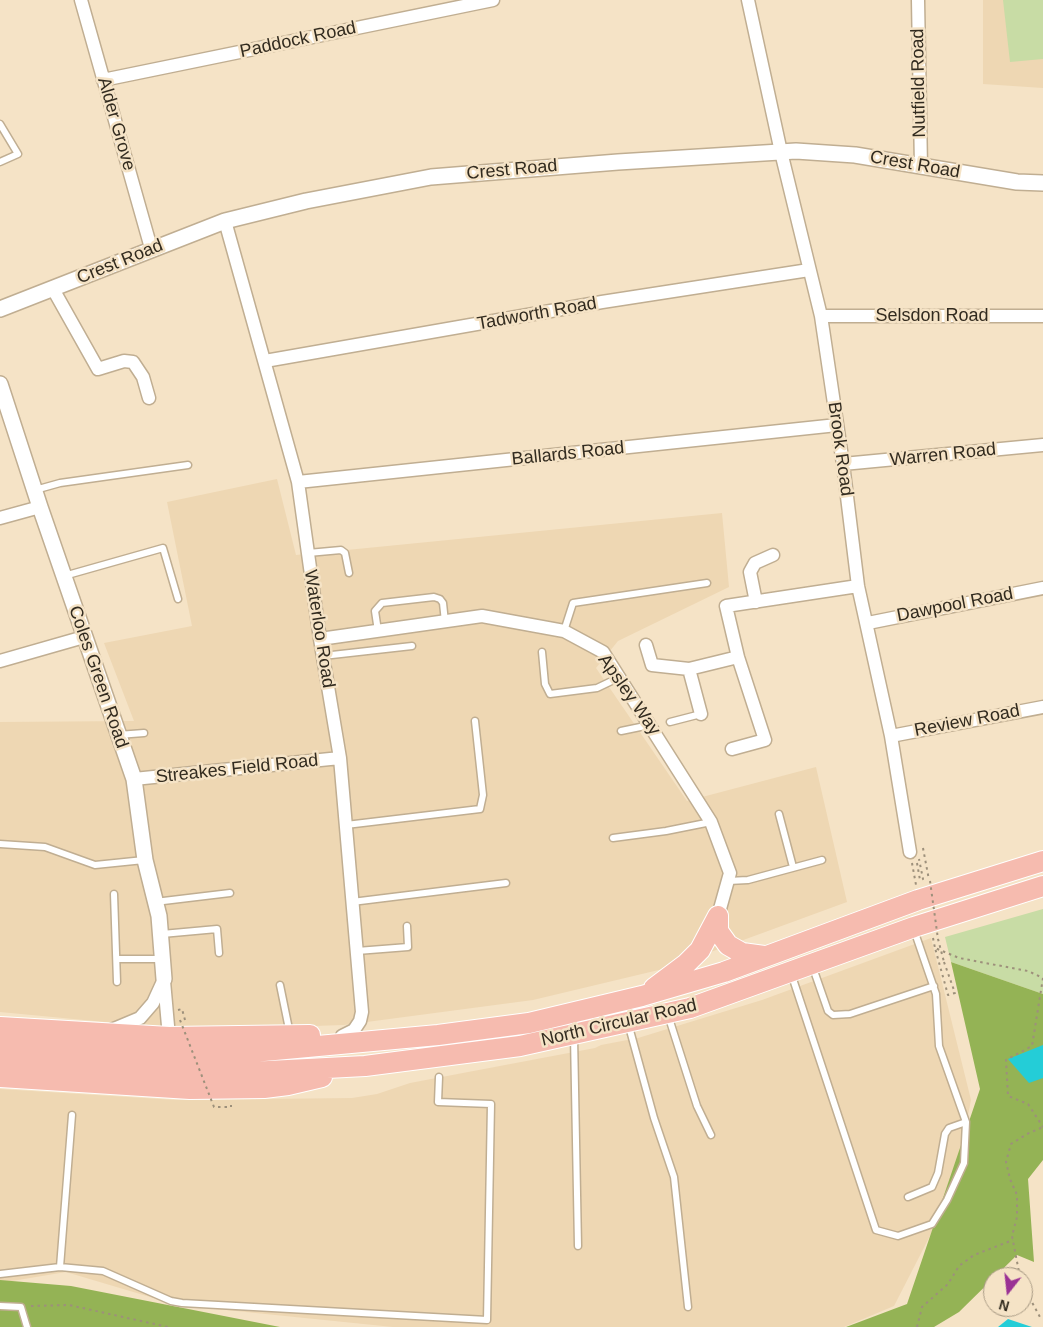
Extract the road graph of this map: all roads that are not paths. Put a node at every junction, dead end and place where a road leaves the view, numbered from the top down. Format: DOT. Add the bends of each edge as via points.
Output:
graph roads {
  1 [pos="80,0"];
  2 [pos="492,0"];
  3 [pos="748,0"];
  4 [pos="918,0"];
  5 [pos="103,80"];
  6 [pos="0,124"];
  7 [pos="780,152"];
  8 [pos="0,162"];
  9 [pos="921,167"];
  10 [pos="1043,183"];
  11 [pos="225,220"];
  12 [pos="151,248"];
  13 [pos="809,270"];
  14 [pos="53,289"];
  15 [pos="0,309"];
  16 [pos="820,316"];
  17 [pos="1043,316"];
  18 [pos="265,361"];
  19 [pos="0,384"];
  20 [pos="148,398"];
  21 [pos="837,425"];
  22 [pos="1043,445"];
  23 [pos="843,464"];
  24 [pos="188,465"];
  25 [pos="298,482"];
  26 [pos="35,490"];
  27 [pos="40,507"];
  28 [pos="0,518"];
  29 [pos="307,553"];
  30 [pos="774,555"];
  31 [pos="349,573"];
  32 [pos="63,576"];
  33 [pos="707,582"];
  34 [pos="858,586"];
  35 [pos="1043,588"];
  36 [pos="178,599"];
  37 [pos="756,602"];
  38 [pos="445,622"];
  39 [pos="868,623"];
  40 [pos="378,631"];
  41 [pos="564,631"];
  42 [pos="84,637"];
  43 [pos="320,639"];
  44 [pos="646,644"];
  45 [pos="412,646"];
  46 [pos="542,652"];
  47 [pos="323,656"];
  48 [pos="738,657"];
  49 [pos="0,661"];
  50 [pos="689,668"];
  51 [pos="620,677"];
  52 [pos="1043,706"];
  53 [pos="701,714"];
  54 [pos="475,721"];
  55 [pos="670,722"];
  56 [pos="651,725"];
  57 [pos="621,731"];
  58 [pos="144,733"];
  59 [pos="118,735"];
  60 [pos="891,736"];
  61 [pos="732,749"];
  62 [pos="340,758"];
  63 [pos="134,779"];
  64 [pos="779,814"];
  65 [pos="711,822"];
  66 [pos="346,825"];
  67 [pos="613,838"];
  68 [pos="0,844"];
  69 [pos="914,854"];
  70 [pos="145,860"];
  71 [pos="822,860"];
  72 [pos="1043,861"];
  73 [pos="793,866"];
  74 [pos="728,881"];
  75 [pos="506,883"];
  76 [pos="1043,886"];
  77 [pos="230,893"];
  78 [pos="114,894"];
  79 [pos="155,902"];
  80 [pos="352,902"];
  81 [pos="718,916"];
  82 [pos="407,926"];
  83 [pos="914,928"];
  84 [pos="160,934"];
  85 [pos="357,951"];
  86 [pos="219,954"];
  87 [pos="768,956"];
  88 [pos="116,959"];
  89 [pos="162,959"];
  90 [pos="812,964"];
  91 [pos="790,972"];
  92 [pos="164,979"];
  93 [pos="117,982"];
  94 [pos="280,985"];
  95 [pos="934,986"];
  96 [pos="642,996"];
  97 [pos="668,1013"];
  98 [pos="628,1022"];
  99 [pos="0,1027"];
  100 [pos="107,1032"];
  101 [pos="574,1034"];
  102 [pos="290,1035"];
  103 [pos="342,1036"];
  104 [pos="402,1038"];
  105 [pos="0,1042"];
  106 [pos="175,1054"];
  107 [pos="0,1061"];
  108 [pos="365,1066"];
  109 [pos="0,1077"];
  110 [pos="439,1077"];
  111 [pos="72,1115"];
  112 [pos="966,1122"];
  113 [pos="711,1135"];
  114 [pos="908,1197"];
  115 [pos="578,1246"];
  116 [pos="60,1267"];
  117 [pos="0,1274"];
  118 [pos="0,1306"];
  119 [pos="688,1307"];
  120 [pos="27,1327"];
  1 -- 5 [label="street, Alder Grove"];
  2 -- 5 [label="street, Paddock Road"];
  3 -- 7 [label="street, Brook Road"];
  4 -- 9 [label="street, Nutfield Road"];
  5 -- 12 [label="street, Alder Grove"];
  6 -- 8 [label="lane" via="18,154"];
  7 -- 9 [label="street, Crest Road" via="855,155"];
  7 -- 11 [label="street, Crest Road" via="431,177"];
  7 -- 13 [label="street, Brook Road"];
  9 -- 10 [label="street, Crest Road"];
  11 -- 12 [label="street, Crest Road"];
  11 -- 18 [label="street, Waterloo Road"];
  12 -- 14 [label="street, Crest Road"];
  13 -- 16 [label="street, Brook Road"];
  13 -- 18 [label="street, Tadworth Road" via="602,302"];
  14 -- 15 [label="street, Crest Road"];
  14 -- 20 [label="street" via="98,370 124,361 133,362 143,377"];
  16 -- 17 [label="street, Selsdon Road"];
  16 -- 21 [label="street, Brook Road"];
  18 -- 25 [label="street, Waterloo Road"];
  19 -- 26 [label="street, Coles Green Road"];
  21 -- 23 [label="street, Brook Road"];
  21 -- 25 [label="street, Ballards Road"];
  22 -- 23 [label="street, Warren Road"];
  23 -- 34 [label="street, Brook Road"];
  24 -- 26 [label="lane" via="60,483"];
  25 -- 29 [label="street, Waterloo Road"];
  26 -- 27 [label="street, Coles Green Road"];
  27 -- 28 [label="street"];
  27 -- 32 [label="street, Coles Green Road"];
  29 -- 31 [label="lane" via="341,550 345,553"];
  29 -- 43 [label="street, Waterloo Road"];
  30 -- 37 [label="street" via="755,563 750,572"];
  32 -- 36 [label="lane" via="163,548"];
  32 -- 42 [label="street, Coles Green Road"];
  33 -- 41 [label="lane" via="573,603"];
  34 -- 37 [label="street"];
  34 -- 39 [label="street, Brook Road"];
  35 -- 39 [label="street, Dawpool Road"];
  37 -- 48 [label="street" via="726,606"];
  38 -- 40 [label="street, Apsley Way"];
  38 -- 40 [label="lane" via="443,602 434,597 382,603 375,611"];
  38 -- 41 [label="street, Apsley Way" via="482,616"];
  39 -- 60 [label="street, Brook Road"];
  40 -- 43 [label="street, Apsley Way"];
  41 -- 51 [label="street, Apsley Way" via="603,652"];
  42 -- 49 [label="street"];
  42 -- 59 [label="street, Coles Green Road"];
  43 -- 47 [label="street, Waterloo Road"];
  44 -- 50 [label="street" via="652,666"];
  45 -- 47 [label="lane"];
  46 -- 51 [label="lane" via="545,684 550,694 597,688"];
  47 -- 62 [label="street, Waterloo Road"];
  48 -- 50 [label="street"];
  48 -- 61 [label="street" via="765,740"];
  50 -- 53 [label="street"];
  51 -- 56 [label="street, Apsley Way"];
  52 -- 60 [label="street, Review Road"];
  53 -- 55 [label="lane"];
  54 -- 66 [label="lane" via="483,795 480,809"];
  56 -- 57 [label="lane"];
  56 -- 65 [label="street, Apsley Way"];
  58 -- 59 [label="lane"];
  59 -- 63 [label="street, Coles Green Road"];
  60 -- 69 [label="street, Brook Road"];
  62 -- 63 [label="street, Streakes Field Road"];
  62 -- 66 [label="street, Waterloo Road"];
  63 -- 70 [label="street, Coles Green Road"];
  64 -- 73 [label="lane"];
  65 -- 67 [label="lane"];
  65 -- 74 [label="street, Apsley Way" via="730,873"];
  66 -- 80 [label="street, Waterloo Road"];
  68 -- 70 [label="lane" via="45,847 94,865"];
  70 -- 79 [label="street, Coles Green Road"];
  71 -- 73 [label="lane"];
  72 -- 87 [label="highway, North Circular Road" via="918,900"];
  73 -- 74 [label="lane" via="748,880"];
  74 -- 81 [label="street, Apsley Way"];
  75 -- 80 [label="lane"];
  76 -- 83 [label="highway, North Circular Road"];
  77 -- 79 [label="lane"];
  78 -- 88 [label="lane"];
  79 -- 84 [label="street, Coles Green Road"];
  80 -- 85 [label="street, Waterloo Road"];
  81 -- 87 [label="highway" via="718,931 728,945 742,954"];
  81 -- 96 [label="highway" via="700,950"];
  82 -- 85 [label="lane" via="408,947"];
  83 -- 90 [label="highway, North Circular Road"];
  83 -- 95 [label="lane"];
  84 -- 86 [label="lane" via="217,929"];
  84 -- 89 [label="street, Coles Green Road"];
  85 -- 103 [label="street, Waterloo Road" via="362,1012 354,1030"];
  87 -- 96 [label="highway, North Circular Road"];
  88 -- 89 [label="lane"];
  88 -- 93 [label="lane"];
  89 -- 92 [label="street, Coles Green Road"];
  90 -- 91 [label="highway, North Circular Road"];
  90 -- 95 [label="lane" via="828,1011 833,1015 850,1014"];
  91 -- 97 [label="highway, North Circular Road"];
  91 -- 112 [label="lane" via="876,1230 898,1236 932,1224 964,1163"];
  92 -- 100 [label="street" via="153,1003 140,1018"];
  92 -- 106 [label="street, Coles Green Road"];
  94 -- 102 [label="lane"];
  95 -- 112 [label="lane" via="939,1046"];
  96 -- 104 [label="highway, North Circular Road" via="529,1023"];
  97 -- 98 [label="highway, North Circular Road"];
  97 -- 113 [label="lane" via="690,1088"];
  98 -- 101 [label="highway, North Circular Road"];
  98 -- 119 [label="lane" via="674,1177"];
  99 -- 100 [label="highway"];
  100 -- 106 [label="highway"];
  101 -- 108 [label="highway, North Circular Road" via="520,1046"];
  101 -- 115 [label="lane"];
  102 -- 103 [label="highway"];
  102 -- 106 [label="highway"];
  103 -- 104 [label="highway"];
  104 -- 106 [label="highway, North Circular Road" via="230,1054"];
  105 -- 106 [label="highway"];
  106 -- 107 [label="highway"];
  106 -- 108 [label="highway, North Circular Road" via="231,1073"];
  108 -- 109 [label="highway" via="288,1086 264,1088 149,1088"];
  110 -- 116 [label="lane" via="438,1102 491,1104 487,1320 182,1303 170,1301 103,1271"];
  111 -- 116 [label="lane"];
  112 -- 114 [label="lane" via="949,1128 945,1134 932,1187"];
  116 -- 117 [label="lane"];
  118 -- 120 [label="lane" via="21,1307"];
}
